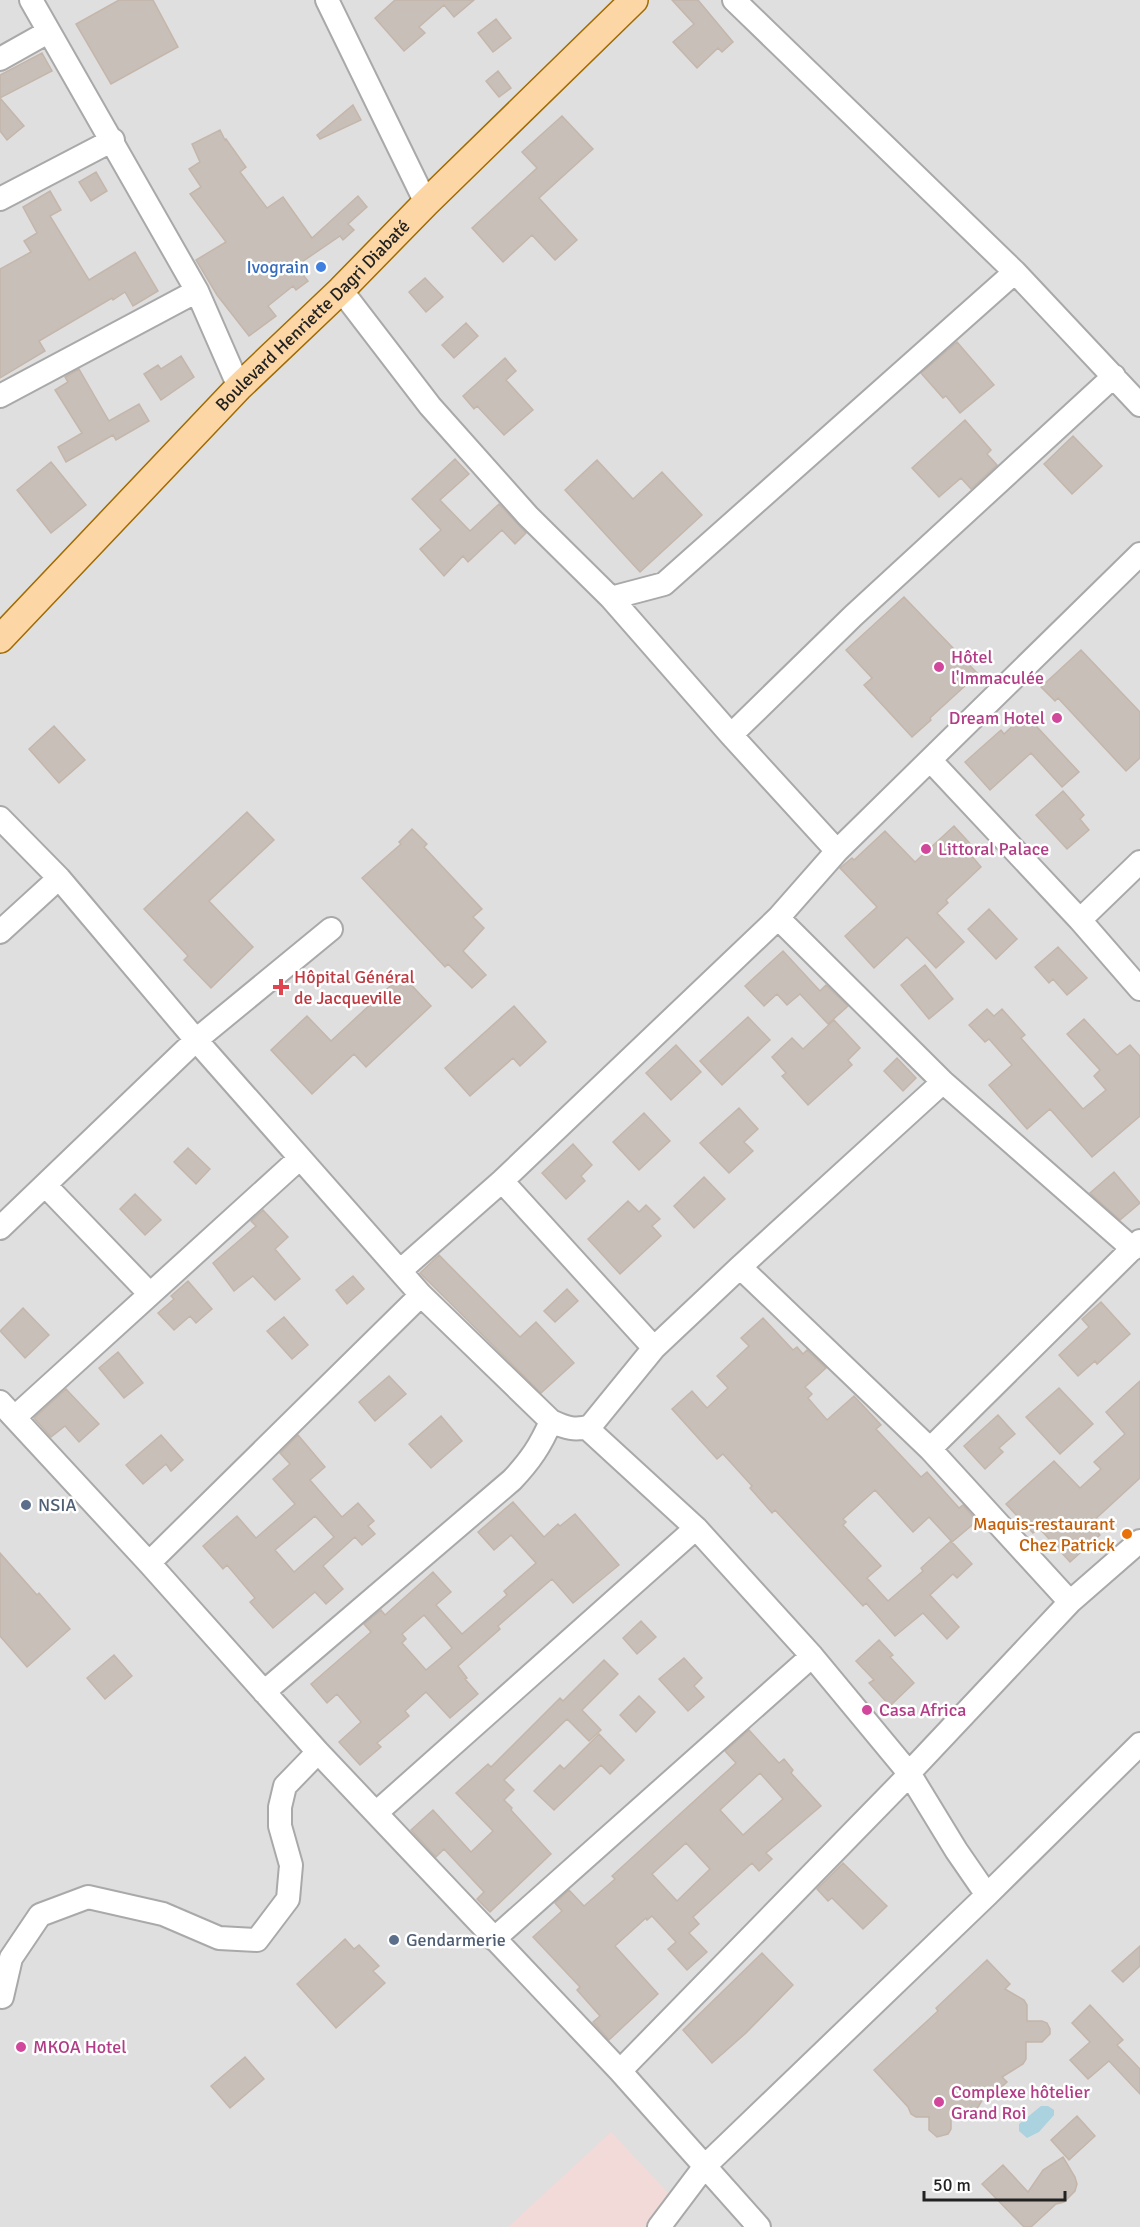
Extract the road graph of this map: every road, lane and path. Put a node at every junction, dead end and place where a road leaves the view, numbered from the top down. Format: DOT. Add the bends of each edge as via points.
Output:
graph roads {
  1 [pos="31,0"];
  2 [pos="327,0"];
  3 [pos="634,0"];
  4 [pos="734,0"];
  5 [pos="48,32"];
  6 [pos="0,58"];
  7 [pos="113,141"];
  8 [pos="0,199"];
  9 [pos="426,203"];
  10 [pos="1015,272"];
  11 [pos="341,290"];
  12 [pos="197,291"];
  13 [pos="1114,376"];
  14 [pos="239,387"];
  15 [pos="0,396"];
  16 [pos="1140,405"];
  17 [pos="1140,554"];
  18 [pos="611,598"];
  19 [pos="0,639"];
  20 [pos="731,735"];
  21 [pos="931,761"];
  22 [pos="0,818"];
  23 [pos="837,851"];
  24 [pos="1140,862"];
  25 [pos="59,878"];
  26 [pos="777,918"];
  27 [pos="1080,920"];
  28 [pos="331,929"];
  29 [pos="0,932"];
  30 [pos="1140,988"];
  31 [pos="196,1040"];
  32 [pos="943,1082"];
  33 [pos="300,1158"];
  34 [pos="502,1181"];
  35 [pos="45,1185"];
  36 [pos="0,1228"];
  37 [pos="1136,1245"];
  38 [pos="740,1267"];
  39 [pos="401,1269"];
  40 [pos="150,1294"];
  41 [pos="422,1295"];
  42 [pos="654,1348"];
  43 [pos="7,1409"];
  44 [pos="551,1421"];
  45 [pos="588,1430"];
  46 [pos="930,1449"];
  47 [pos="696,1528"];
  48 [pos="1140,1541"];
  49 [pos="149,1563"];
  50 [pos="1070,1602"];
  51 [pos="812,1656"];
  52 [pos="264,1692"];
  53 [pos="1140,1744"];
  54 [pos="318,1752"];
  55 [pos="909,1774"];
  56 [pos="376,1813"];
  57 [pos="987,1895"];
  58 [pos="494,1939"];
  59 [pos="2,1997"];
  60 [pos="620,2071"];
  61 [pos="705,2166"];
  62 [pos="659,2227"];
  63 [pos="759,2227"];
  1 -- 5 [label="street"];
  2 -- 9 [label="street"];
  3 -- 9 [label="main road, Boulevard Henriette Dagri Diabaté"];
  4 -- 10 [label="street"];
  5 -- 6 [label="street"];
  5 -- 7 [label="street"];
  7 -- 8 [label="street"];
  7 -- 12 [label="street"];
  9 -- 11 [label="main road, Boulevard Henriette Dagri Diabaté"];
  10 -- 13 [label="street"];
  10 -- 18 [label="street" via="664,584"];
  11 -- 14 [label="main road, Boulevard Henriette Dagri Diabaté"];
  11 -- 18 [label="street" via="430,406 528,516"];
  12 -- 14 [label="street"];
  12 -- 15 [label="street"];
  13 -- 16 [label="street"];
  13 -- 20 [label="street" via="853,616"];
  14 -- 19 [label="main road, Boulevard Henriette Dagri Diabaté"];
  17 -- 21 [label="street"];
  18 -- 20 [label="street"];
  20 -- 23 [label="street"];
  21 -- 23 [label="street"];
  21 -- 27 [label="street"];
  22 -- 25 [label="street"];
  23 -- 26 [label="street"];
  24 -- 27 [label="street"];
  25 -- 29 [label="street"];
  25 -- 31 [label="street"];
  26 -- 32 [label="street"];
  26 -- 34 [label="street"];
  27 -- 30 [label="street"];
  28 -- 31 [label="street"];
  31 -- 33 [label="street"];
  31 -- 35 [label="street"];
  32 -- 37 [label="street"];
  32 -- 38 [label="street"];
  33 -- 39 [label="street"];
  33 -- 40 [label="street"];
  34 -- 39 [label="street"];
  34 -- 42 [label="street"];
  35 -- 36 [label="street"];
  35 -- 40 [label="street"];
  37 -- 46 [label="street"];
  38 -- 42 [label="street"];
  38 -- 46 [label="street"];
  39 -- 41 [label="street"];
  40 -- 43 [label="street"];
  41 -- 44 [label="street"];
  41 -- 49 [label="street"];
  42 -- 45 [label="street"];
  43 -- 49 [label="street"];
  44 -- 45 [label="street" via="579,1430 591,1426"];
  44 -- 52 [label="street" via="542,1444 512,1480"];
  45 -- 47 [label="street"];
  46 -- 50 [label="street"];
  47 -- 51 [label="street"];
  47 -- 56 [label="street"];
  48 -- 50 [label="street"];
  49 -- 52 [label="street"];
  50 -- 55 [label="street"];
  51 -- 55 [label="street"];
  51 -- 58 [label="street"];
  52 -- 54 [label="street"];
  53 -- 57 [label="street"];
  54 -- 56 [label="street"];
  54 -- 59 [label="street" via="285,1786 280,1826 291,1865 288,1899 256,1940 219,1938 163,1914 88,1897 40,1915 11,1958"];
  55 -- 57 [label="street"];
  55 -- 60 [label="street"];
  56 -- 58 [label="street"];
  57 -- 61 [label="street"];
  58 -- 60 [label="street"];
  60 -- 61 [label="street"];
  61 -- 62 [label="street"];
  61 -- 63 [label="street"];
}
